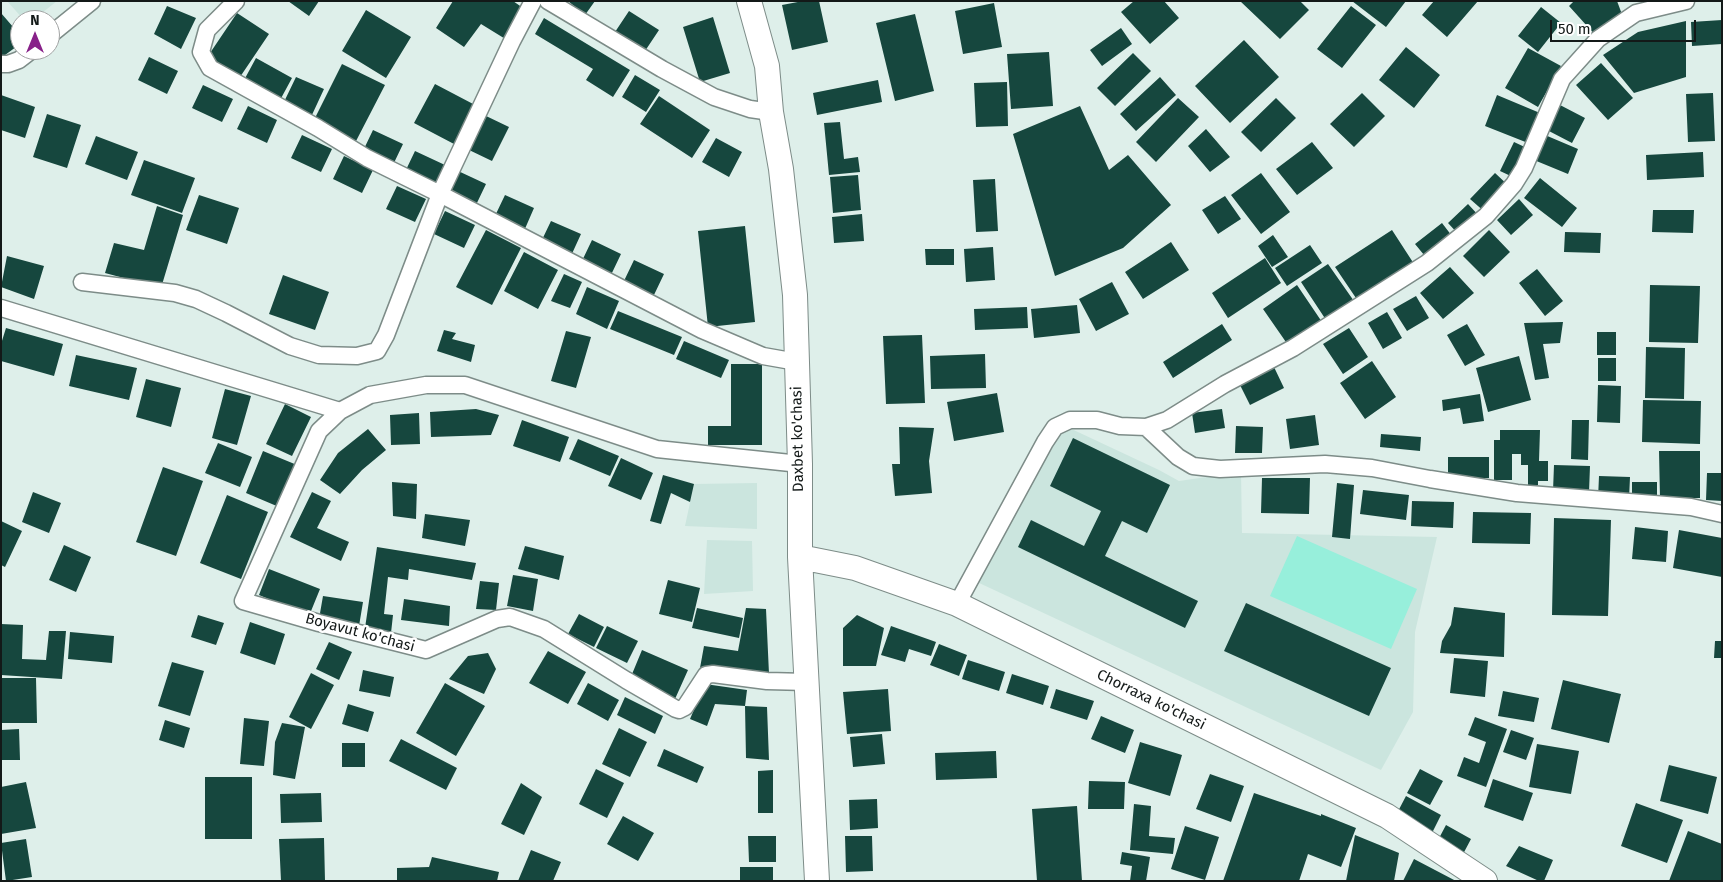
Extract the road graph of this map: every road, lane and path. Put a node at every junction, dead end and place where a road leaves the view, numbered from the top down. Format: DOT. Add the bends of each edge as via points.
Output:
graph roads {
  1 [pos="92,1"];
  2 [pos="236,1"];
  3 [pos="533,1"];
  4 [pos="548,1"];
  5 [pos="749,1"];
  6 [pos="1686,1"];
  7 [pos="60,27"];
  8 [pos="19,60"];
  9 [pos="1,64"];
  10 [pos="771,112"];
  11 [pos="440,194"];
  12 [pos="82,282"];
  13 [pos="1,308"];
  14 [pos="797,362"];
  15 [pos="345,408"];
  16 [pos="1146,428"];
  17 [pos="800,464"];
  18 [pos="1722,514"];
  19 [pos="800,557"];
  20 [pos="957,604"];
  21 [pos="807,682"];
  22 [pos="817,881"];
  23 [pos="1485,881"];
  1 -- 7 [label="street"];
  2 -- 11 [label="street" via="207,30 201,52 210,68 367,158"];
  3 -- 11 [label="street"];
  4 -- 10 [label="street" via="714,97"];
  5 -- 10 [label="main road, Daxbet ko'chasi" via="767,66"];
  6 -- 16 [label="street" via="1636,13 1598,39 1562,79 1514,184 1486,216 1461,237 1427,263 1293,348 1167,420"];
  8 -- 9 [label="street"];
  10 -- 14 [label="main road, Daxbet ko'chasi" via="781,169 795,295"];
  11 -- 12 [label="street" via="386,335 377,351 358,356 319,355 290,346 196,299 175,293"];
  11 -- 14 [label="street" via="702,330 763,356"];
  13 -- 15 [label="street"];
  14 -- 17 [label="main road, Daxbet ko'chasi"];
  15 -- 17 [label="street" via="370,395 426,385 466,385 656,449"];
  15 -- 21 [label="street, Boyavut ko'chasi" via="319,431 243,601 426,650 510,617 544,629 679,710 685,707 706,675"];
  16 -- 18 [label="street" via="1178,457 1194,466 1220,469 1325,464 1372,468 1517,493 1691,507"];
  16 -- 20 [label="street" via="1097,420 1070,420 1055,427"];
  17 -- 19 [label="main road, Daxbet ko'chasi"];
  19 -- 20 [label="main road, Chorraxa ko'chasi" via="855,568"];
  19 -- 21 [label="main road, Daxbet ko'chasi"];
  20 -- 23 [label="main road, Chorraxa ko'chasi" via="1387,816"];
  21 -- 22 [label="main road, Daxbet ko'chasi"];
}
